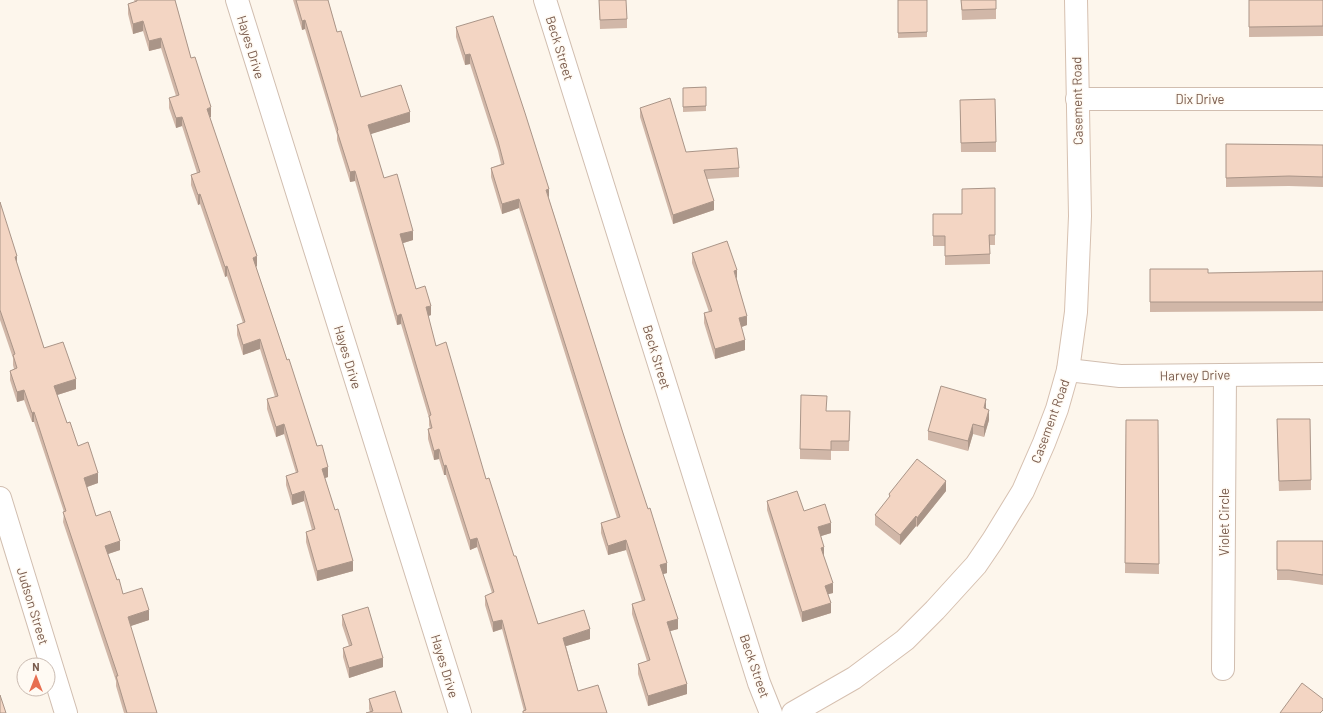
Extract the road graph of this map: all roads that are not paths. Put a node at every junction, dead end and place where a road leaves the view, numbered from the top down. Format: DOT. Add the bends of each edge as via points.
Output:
graph roads {
  1 [pos="236,0"];
  2 [pos="545,0"];
  3 [pos="1076,0"];
  4 [pos="1077,99"];
  5 [pos="1323,99"];
  6 [pos="1068,370"];
  7 [pos="1323,374"];
  8 [pos="1225,375"];
  9 [pos="0,498"];
  10 [pos="1223,669"];
  11 [pos="66,713"];
  12 [pos="460,713"];
  13 [pos="772,713"];
  14 [pos="793,713"];
  1 -- 12 [label="street, Hayes Drive"];
  2 -- 13 [label="street, Beck Street" via="759,683"];
  3 -- 4 [label="street, Casement Road"];
  4 -- 5 [label="street, Dix Drive"];
  4 -- 6 [label="street, Casement Road" via="1080,216 1076,312"];
  6 -- 8 [label="street, Harvey Drive" via="1120,376"];
  6 -- 14 [label="street, Casement Road" via="1057,409 1023,491 976,566 905,640 854,678"];
  7 -- 8 [label="street, Harvey Drive"];
  8 -- 10 [label="street, Violet Circle"];
  9 -- 11 [label="street, Judson Street"];
}
